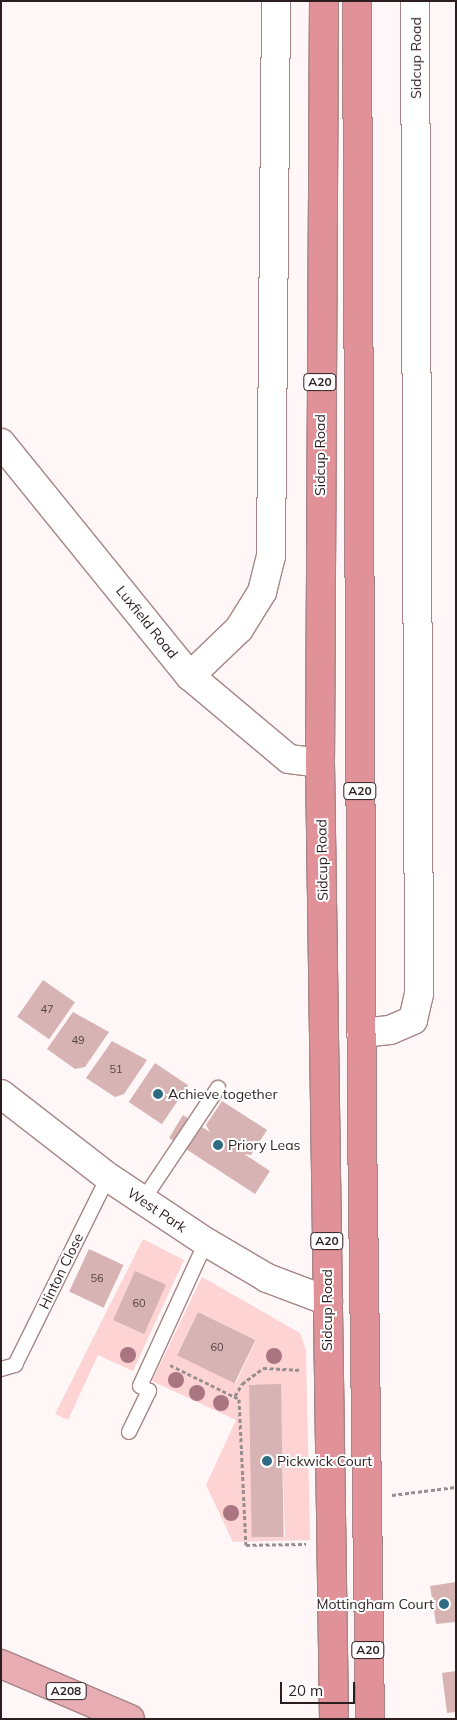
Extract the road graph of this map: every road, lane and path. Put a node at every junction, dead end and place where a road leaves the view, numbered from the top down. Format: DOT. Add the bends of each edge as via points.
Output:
graph roads {
  1 [pos="276,1"];
  2 [pos="324,1"];
  3 [pos="357,1"];
  4 [pos="415,1"];
  5 [pos="1,443"];
  6 [pos="190,676"];
  7 [pos="320,763"];
  8 [pos="361,1033"];
  9 [pos="218,1088"];
  10 [pos="1,1094"];
  11 [pos="108,1176"];
  12 [pos="143,1200"];
  13 [pos="206,1242"];
  14 [pos="328,1301"];
  15 [pos="153,1357"];
  16 [pos="8,1367"];
  17 [pos="303,1370"];
  18 [pos="235,1396"];
  19 [pos="129,1432"];
  20 [pos="456,1487"];
  21 [pos="392,1495"];
  22 [pos="312,1544"];
  23 [pos="1,1664"];
  24 [pos="130,1719"];
  25 [pos="334,1719"];
  26 [pos="370,1719"];
  1 -- 6 [label="street" via="271,556 262,592 239,629"];
  2 -- 7 [label="highway, Sidcup Road / A20"];
  3 -- 8 [label="highway, A20"];
  4 -- 8 [label="street, Sidcup Road" via="419,994 413,1020 390,1030"];
  5 -- 6 [label="street, Luxfield Road"];
  6 -- 7 [label="street, Luxfield Road" via="289,759"];
  7 -- 14 [label="highway, Sidcup Road / A20"];
  8 -- 26 [label="highway, A20"];
  9 -- 12 [label="lane"];
  10 -- 11 [label="street, West Park"];
  11 -- 12 [label="street, West Park"];
  11 -- 16 [label="lane, Hinton Close"];
  12 -- 13 [label="street, West Park"];
  13 -- 14 [label="street, West Park" via="267,1278"];
  13 -- 15 [label="lane"];
  14 -- 25 [label="highway, Sidcup Road / A20"];
  15 -- 18 [label="path"];
  15 -- 19 [label="lane" via="140,1386 149,1390"];
  17 -- 18 [label="path" via="263,1368 242,1384"];
  18 -- 22 [label="path" via="240,1405 246,1545"];
  20 -- 21 [label="path"];
  23 -- 24 [label="main road, A208"];
}
